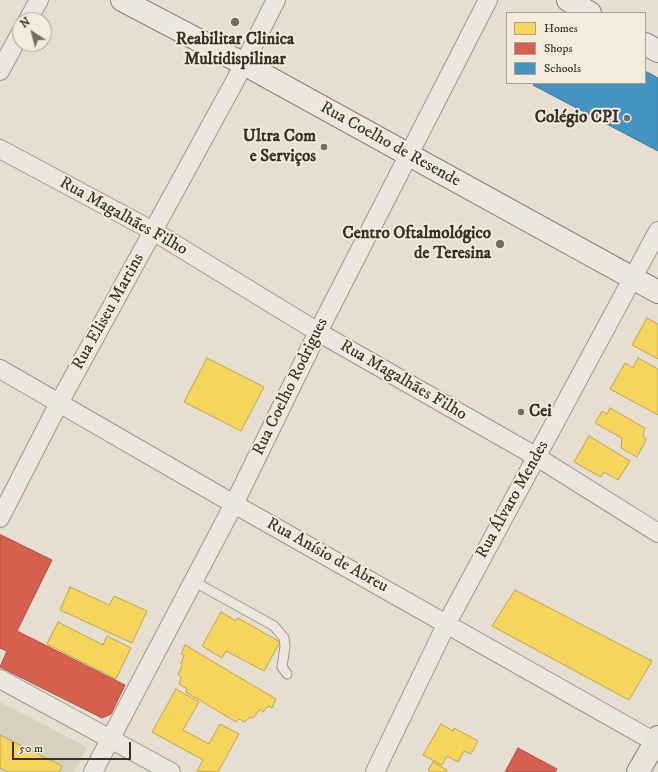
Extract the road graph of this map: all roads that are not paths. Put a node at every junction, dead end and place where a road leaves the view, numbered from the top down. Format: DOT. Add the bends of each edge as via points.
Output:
graph roads {
  1 [pos="39,0"];
  2 [pos="122,0"];
  3 [pos="276,0"];
  4 [pos="488,0"];
  5 [pos="568,0"];
  6 [pos="32,12"];
  7 [pos="588,12"];
  8 [pos="646,45"];
  9 [pos="12,49"];
  10 [pos="658,51"];
  11 [pos="244,64"];
  12 [pos="0,71"];
  13 [pos="0,149"];
  14 [pos="409,155"];
  15 [pos="153,231"];
  16 [pos="658,231"];
  17 [pos="633,279"];
  18 [pos="658,292"];
  19 [pos="318,332"];
  20 [pos="0,369"];
  21 [pos="59,403"];
  22 [pos="537,457"];
  23 [pos="234,504"];
  24 [pos="0,518"];
  25 [pos="658,533"];
  26 [pos="193,581"];
  27 [pos="447,623"];
  28 [pos="287,674"];
  29 [pos="0,679"];
  30 [pos="110,739"];
  31 [pos="657,739"];
  32 [pos="92,772"];
  33 [pos="171,772"];
  34 [pos="374,772"];
  35 [pos="638,772"];
  1 -- 6 [label="street"];
  2 -- 11 [label="main road, Rua Coelho de Resende"];
  3 -- 11 [label="street, Rua Eliseu Martins"];
  4 -- 14 [label="street, Rua Coelho Rodrigues"];
  5 -- 7 [label="main road"];
  8 -- 10 [label="main road"];
  9 -- 12 [label="street"];
  11 -- 14 [label="main road, Rua Coelho de Resende"];
  11 -- 15 [label="street, Rua Eliseu Martins"];
  13 -- 15 [label="street, Rua Magalhães Filho"];
  14 -- 17 [label="main road, Rua Coelho de Resende"];
  14 -- 19 [label="street, Rua Coelho Rodrigues"];
  15 -- 19 [label="street, Rua Magalhães Filho"];
  15 -- 21 [label="street, Rua Eliseu Martins"];
  16 -- 17 [label="street, Rua Álvaro Mendes"];
  17 -- 18 [label="main road, Rua Coelho de Resende"];
  17 -- 22 [label="street, Rua Álvaro Mendes"];
  19 -- 22 [label="street, Rua Magalhães Filho"];
  19 -- 23 [label="street, Rua Coelho Rodrigues"];
  20 -- 21 [label="street, Rua Anísio de Abreu"];
  21 -- 23 [label="street, Rua Anísio de Abreu"];
  21 -- 24 [label="street, Rua Eliseu Martins"];
  22 -- 25 [label="street, Rua Magalhães Filho"];
  22 -- 27 [label="street, Rua Álvaro Mendes"];
  23 -- 26 [label="street, Rua Coelho Rodrigues"];
  23 -- 27 [label="street, Rua Anísio de Abreu"];
  26 -- 28 [label="lane" via="274,626 284,638 282,667"];
  26 -- 30 [label="street, Rua Coelho Rodrigues"];
  27 -- 31 [label="street, Rua Anísio de Abreu"];
  27 -- 34 [label="street, Rua Álvaro Mendes"];
  29 -- 30 [label="street"];
  30 -- 32 [label="street, Rua Coelho Rodrigues"];
  30 -- 33 [label="street"];
  31 -- 35 [label="main road"];
}
